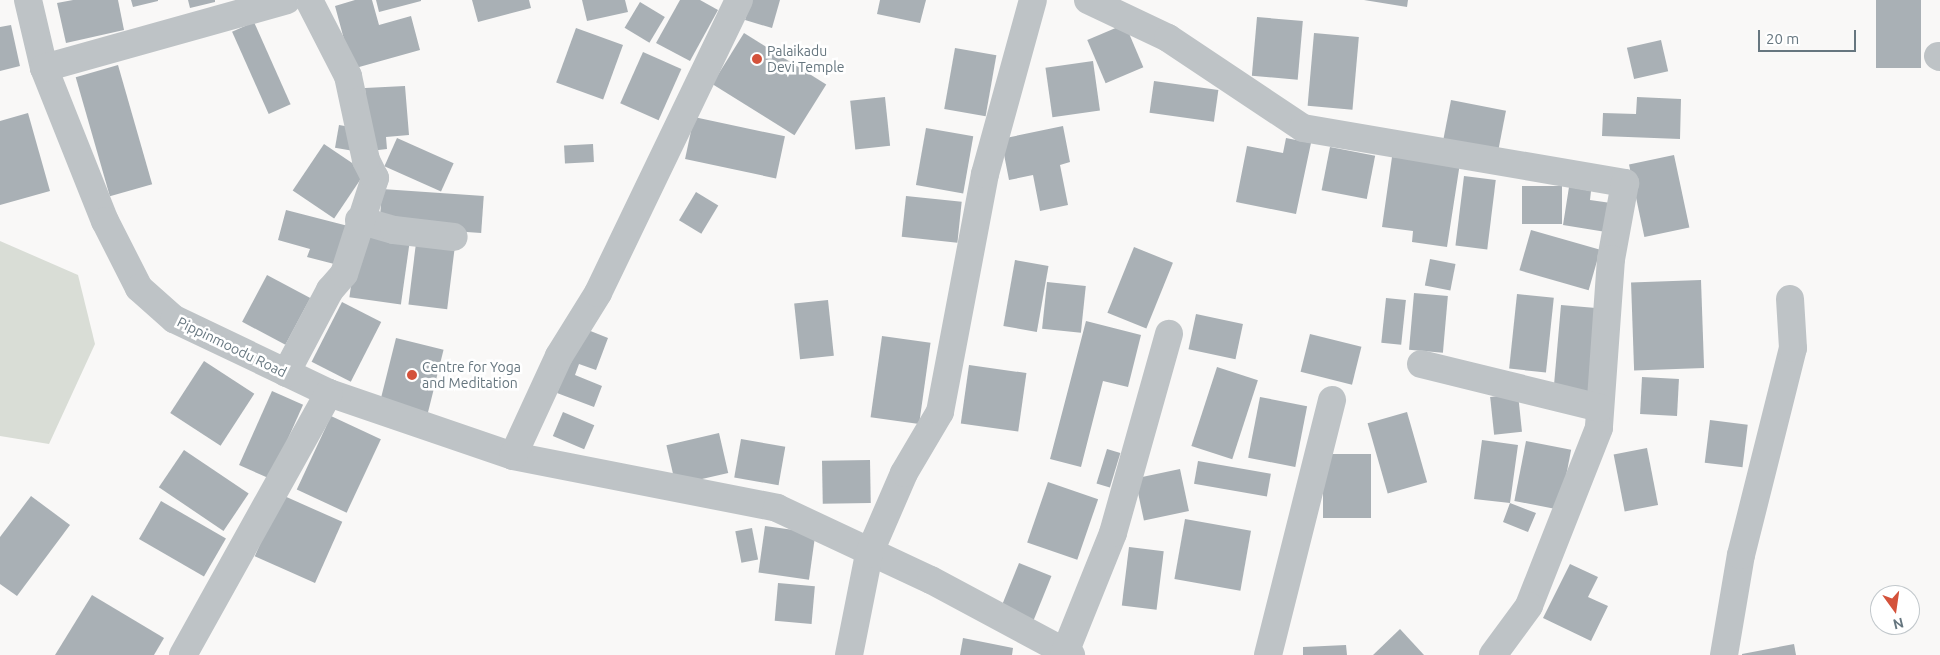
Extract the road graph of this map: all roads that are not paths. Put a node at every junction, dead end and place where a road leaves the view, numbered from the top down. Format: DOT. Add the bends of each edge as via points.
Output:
graph roads {
  1 [pos="28,0"];
  2 [pos="286,0"];
  3 [pos="309,0"];
  4 [pos="739,0"];
  5 [pos="1033,0"];
  6 [pos="1088,0"];
  7 [pos="44,68"];
  8 [pos="359,220"];
  9 [pos="454,237"];
  10 [pos="1790,299"];
  11 [pos="1169,334"];
  12 [pos="1421,364"];
  13 [pos="286,373"];
  14 [pos="328,393"];
  15 [pos="1332,400"];
  16 [pos="1600,408"];
  17 [pos="513,456"];
  18 [pos="869,554"];
  19 [pos="1066,653"];
  20 [pos="183,655"];
  21 [pos="850,655"];
  22 [pos="1268,655"];
  23 [pos="1493,655"];
  24 [pos="1724,655"];
  1 -- 7 [label="street, Pippinmoodu Road"];
  2 -- 7 [label="street"];
  3 -- 8 [label="street" via="348,76 366,160 375,178"];
  4 -- 17 [label="street" via="598,293 559,356"];
  5 -- 18 [label="street" via="985,174 940,412 904,473"];
  6 -- 16 [label="street" via="1168,38 1303,128 1625,183 1611,259"];
  7 -- 13 [label="street, Pippinmoodu Road" via="105,221 139,288 174,319"];
  8 -- 9 [label="street" via="394,230"];
  8 -- 13 [label="street" via="344,274 330,290"];
  10 -- 24 [label="street" via="1793,348 1741,555"];
  11 -- 19 [label="street" via="1113,533"];
  12 -- 16 [label="street"];
  13 -- 14 [label="street, Pippinmoodu Road"];
  14 -- 17 [label="street, Pippinmoodu Road"];
  14 -- 20 [label="street"];
  15 -- 22 [label="street"];
  16 -- 23 [label="street" via="1599,428 1529,606"];
  17 -- 18 [label="street, Pippinmoodu Road" via="777,508"];
  18 -- 19 [label="street, Pippinmoodu Road" via="931,580"];
  18 -- 21 [label="street"];
}
